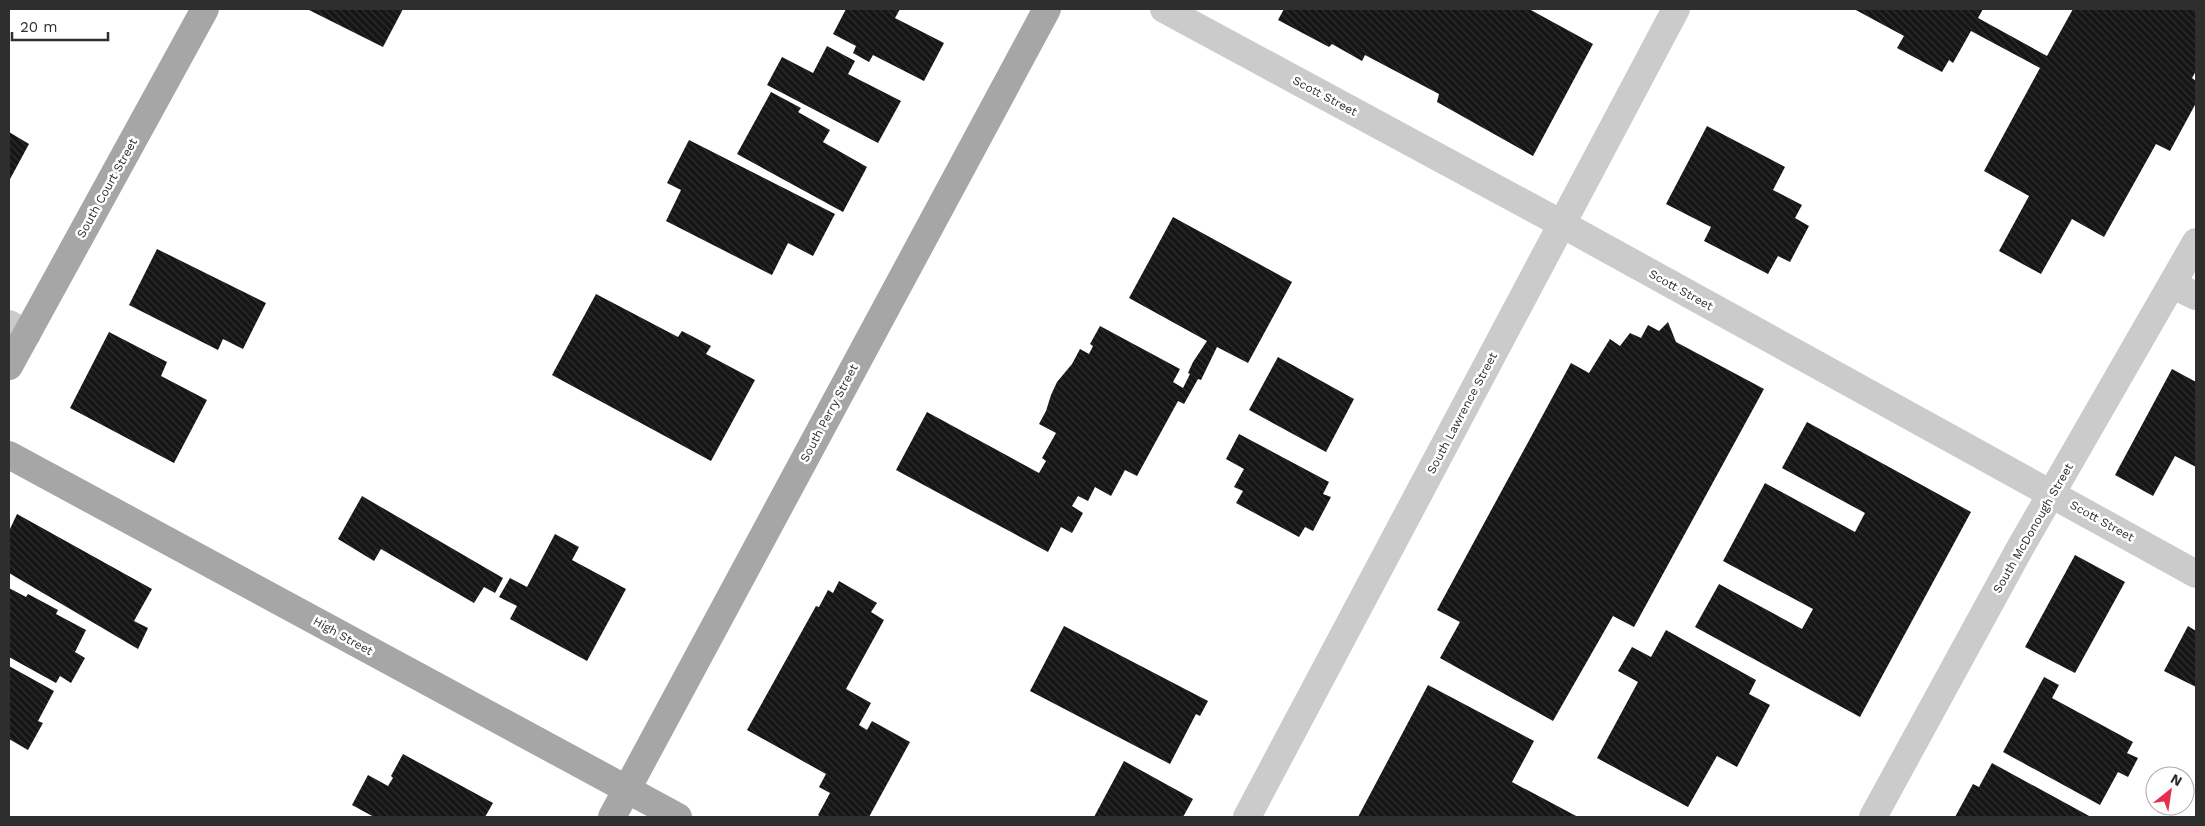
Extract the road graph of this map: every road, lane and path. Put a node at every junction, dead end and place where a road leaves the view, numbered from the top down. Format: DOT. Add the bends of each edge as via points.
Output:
graph roads {
  1 [pos="206,9"];
  2 [pos="1047,9"];
  3 [pos="1164,9"];
  4 [pos="1676,9"];
  5 [pos="1562,224"];
  6 [pos="2196,242"];
  7 [pos="2185,290"];
  8 [pos="18,329"];
  9 [pos="9,366"];
  10 [pos="9,455"];
  11 [pos="2053,494"];
  12 [pos="2196,574"];
  13 [pos="627,789"];
  14 [pos="612,817"];
  15 [pos="678,817"];
  16 [pos="1247,817"];
  17 [pos="1873,817"];
  1 -- 8 [label="main road, South Court Street"];
  2 -- 13 [label="main road, South Perry Street"];
  3 -- 5 [label="street, Scott Street"];
  4 -- 5 [label="street, South Lawrence Street"];
  5 -- 11 [label="street, Scott Street"];
  5 -- 16 [label="street, South Lawrence Street"];
  6 -- 7 [label="street, South McDonough Street"];
  7 -- 11 [label="street, South McDonough Street"];
  8 -- 9 [label="main road, South Court Street"];
  10 -- 13 [label="main road, High Street"];
  11 -- 12 [label="street, Scott Street"];
  11 -- 17 [label="street, South McDonough Street" via="2020,548"];
  13 -- 14 [label="main road, South Perry Street"];
  13 -- 15 [label="main road, High Street"];
}
